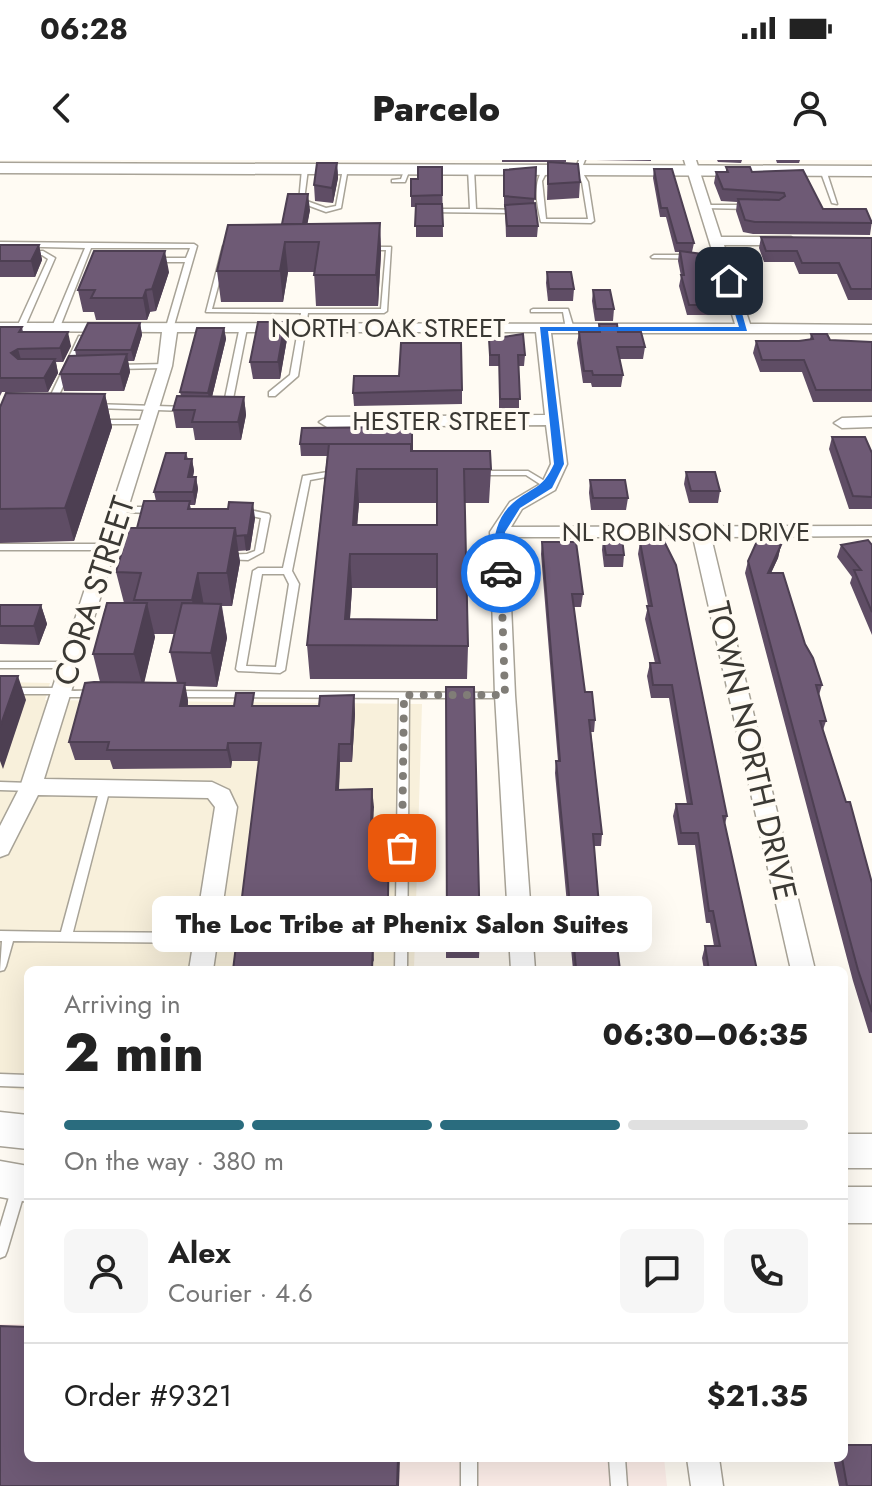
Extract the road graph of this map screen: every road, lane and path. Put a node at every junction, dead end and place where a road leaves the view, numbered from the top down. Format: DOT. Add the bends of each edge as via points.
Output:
graph roads {
  1 [pos="347,164"];
  2 [pos="580,165"];
  3 [pos="656,165"];
  4 [pos="692,165"];
  5 [pos="826,167"];
  6 [pos="0,168"];
  7 [pos="305,169"];
  8 [pos="407,169"];
  9 [pos="471,169"];
  10 [pos="545,169"];
  11 [pos="872,171"];
  12 [pos="394,181"];
  13 [pos="835,203"];
  14 [pos="707,207"];
  15 [pos="763,207"];
  16 [pos="326,210"];
  17 [pos="417,211"];
  18 [pos="473,211"];
  19 [pos="529,212"];
  20 [pos="324,223"];
  21 [pos="716,241"];
  22 [pos="809,241"];
  23 [pos="0,244"];
  24 [pos="89,246"];
  25 [pos="0,253"];
  26 [pos="654,257"];
  27 [pos="721,257"];
  28 [pos="83,260"];
  29 [pos="98,260"];
  30 [pos="144,260"];
  31 [pos="189,260"];
  32 [pos="208,311"];
  33 [pos="289,311"];
  34 [pos="305,311"];
  35 [pos="533,311"];
  36 [pos="21,327"];
  37 [pos="56,327"];
  38 [pos="87,327"];
  39 [pos="170,327"];
  40 [pos="203,328"];
  41 [pos="243,328"];
  42 [pos="285,328"];
  43 [pos="302,328"];
  44 [pos="1,329"];
  45 [pos="543,329"];
  46 [pos="570,329"];
  47 [pos="744,329"];
  48 [pos="872,329"];
  49 [pos="165,366"];
  50 [pos="53,367"];
  51 [pos="68,367"];
  52 [pos="82,367"];
  53 [pos="110,367"];
  54 [pos="272,394"];
  55 [pos="53,399"];
  56 [pos="38,401"];
  57 [pos="69,402"];
  58 [pos="85,405"];
  59 [pos="192,409"];
  60 [pos="219,410"];
  61 [pos="150,416"];
  62 [pos="556,420"];
  63 [pos="86,422"];
  64 [pos="327,422"];
  65 [pos="872,422"];
  66 [pos="842,423"];
  67 [pos="358,472"];
  68 [pos="466,472"];
  69 [pos="549,486"];
  70 [pos="120,510"];
  71 [pos="165,511"];
  72 [pos="225,511"];
  73 [pos="872,531"];
  74 [pos="499,532"];
  75 [pos="701,532"];
  76 [pos="0,547"];
  77 [pos="111,554"];
  78 [pos="216,557"];
  79 [pos="287,571"];
  80 [pos="0,665"];
  81 [pos="70,665"];
  82 [pos="0,691"];
  83 [pos="61,693"];
  84 [pos="107,694"];
  85 [pos="154,694"];
  86 [pos="404,695"];
  87 [pos="505,695"];
  88 [pos="0,786"];
  89 [pos="31,787"];
  90 [pos="105,788"];
  91 [pos="6,826"];
  92 [pos="0,848"];
  93 [pos="5,936"];
  94 [pos="66,937"];
  95 [pos="207,938"];
  96 [pos="0,966"];
  97 [pos="202,966"];
  98 [pos="401,966"];
  99 [pos="523,966"];
  100 [pos="802,966"];
  101 [pos="0,1080"];
  102 [pos="24,1081"];
  103 [pos="0,1129"];
  104 [pos="24,1132"];
  105 [pos="848,1151"];
  106 [pos="872,1151"];
  107 [pos="16,1182"];
  108 [pos="848,1205"];
  109 [pos="872,1205"];
  110 [pos="0,1251"];
  111 [pos="469,1462"];
  112 [pos="617,1462"];
  113 [pos="704,1462"];
  114 [pos="469,1486"];
  115 [pos="619,1486"];
  116 [pos="707,1486"];
  1 -- 7 [label="main road"];
  1 -- 8 [label="main road"];
  1 -- 16 [label="lane" via="339,207"];
  2 -- 3 [label="main road"];
  2 -- 10 [label="main road"];
  2 -- 10 [label="lane" via="591,221 543,221 539,181"];
  3 -- 4 [label="main road"];
  4 -- 5 [label="main road"];
  4 -- 14 [label="street"];
  5 -- 11 [label="main road"];
  5 -- 13 [label="lane"];
  6 -- 7 [label="main road"];
  7 -- 16 [label="lane" via="301,201"];
  8 -- 9 [label="main road"];
  8 -- 12 [label="lane" via="403,181"];
  9 -- 10 [label="main road"];
  9 -- 18 [label="lane"];
  14 -- 15 [label="lane"];
  14 -- 21 [label="street"];
  16 -- 20 [label="lane"];
  17 -- 18 [label="lane"];
  18 -- 19 [label="lane"];
  21 -- 22 [label="street"];
  21 -- 27 [label="street"];
  23 -- 24 [label="lane"];
  24 -- 28 [label="lane"];
  24 -- 31 [label="lane" via="194,246"];
  25 -- 36 [label="lane" via="43,253 52,258"];
  26 -- 27 [label="lane"];
  27 -- 47 [label="street"];
  28 -- 29 [label="lane"];
  28 -- 37 [label="lane"];
  30 -- 31 [label="lane"];
  31 -- 39 [label="lane"];
  32 -- 33 [label="lane"];
  32 -- 34 [label="lane" via="225,247 389,248 384,311"];
  32 -- 40 [label="lane"];
  33 -- 34 [label="lane"];
  33 -- 42 [label="lane"];
  34 -- 43 [label="lane"];
  35 -- 46 [label="lane" via="566,310"];
  36 -- 37 [label="street, NORTH OAK STREET"];
  36 -- 44 [label="street, NORTH OAK STREET"];
  37 -- 38 [label="street, NORTH OAK STREET"];
  38 -- 39 [label="street, NORTH OAK STREET"];
  38 -- 51 [label="lane"];
  39 -- 40 [label="street, NORTH OAK STREET"];
  39 -- 49 [label="street, CORA STREET"];
  40 -- 41 [label="street, NORTH OAK STREET"];
  41 -- 42 [label="street, NORTH OAK STREET"];
  41 -- 60 [label="lane" via="228,404"];
  42 -- 43 [label="street, NORTH OAK STREET"];
  43 -- 45 [label="street, NORTH OAK STREET"];
  43 -- 54 [label="lane" via="294,376"];
  45 -- 46 [label="street, NORTH OAK STREET"];
  45 -- 62 [label="street"];
  46 -- 47 [label="street, NORTH OAK STREET"];
  47 -- 48 [label="street, NORTH OAK STREET"];
  49 -- 53 [label="lane"];
  49 -- 61 [label="street, CORA STREET"];
  50 -- 51 [label="lane"];
  51 -- 52 [label="lane"];
  51 -- 55 [label="lane"];
  55 -- 56 [label="lane"];
  55 -- 57 [label="lane"];
  58 -- 61 [label="lane"];
  59 -- 61 [label="lane"];
  61 -- 63 [label="lane"];
  61 -- 70 [label="street, CORA STREET"];
  62 -- 64 [label="street, HESTER STREET"];
  62 -- 69 [label="street" via="559,464"];
  65 -- 66 [label="street"];
  67 -- 79 [label="lane" via="306,478"];
  68 -- 69 [label="lane" via="528,473"];
  69 -- 74 [label="street" via="516,506"];
  70 -- 71 [label="lane"];
  70 -- 77 [label="street, CORA STREET"];
  72 -- 78 [label="lane" via="266,516 262,540 259,552 248,557"];
  73 -- 75 [label="street, NL ROBINSON DRIVE"];
  74 -- 75 [label="street, NL ROBINSON DRIVE"];
  74 -- 87 [label="street"];
  75 -- 100 [label="street, TOWN NORTH DRIVE"];
  76 -- 77 [label="lane"];
  77 -- 81 [label="street, CORA STREET"];
  79 -- 79 [label="lane" via="258,571 241,669 280,670 294,584"];
  80 -- 81 [label="lane"];
  81 -- 83 [label="street, CORA STREET"];
  82 -- 83 [label="lane"];
  83 -- 84 [label="lane"];
  83 -- 89 [label="street, CORA STREET"];
  85 -- 86 [label="lane"];
  86 -- 87 [label="lane"];
  86 -- 98 [label="lane"];
  87 -- 99 [label="street"];
  88 -- 89 [label="lane"];
  89 -- 90 [label="street"];
  89 -- 91 [label="street, CORA STREET"];
  90 -- 94 [label="lane"];
  90 -- 95 [label="street" via="212,790 221,796 225,821"];
  91 -- 92 [label="street, CORA STREET"];
  93 -- 94 [label="lane"];
  93 -- 96 [label="lane"];
  94 -- 95 [label="lane"];
  95 -- 97 [label="street"];
  101 -- 102 [label="lane"];
  103 -- 104 [label="main road"];
  105 -- 106 [label="main road"];
  107 -- 110 [label="lane"];
  108 -- 109 [label="main road"];
  111 -- 114 [label="lane"];
  112 -- 115 [label="lane"];
  113 -- 116 [label="street"];
}
